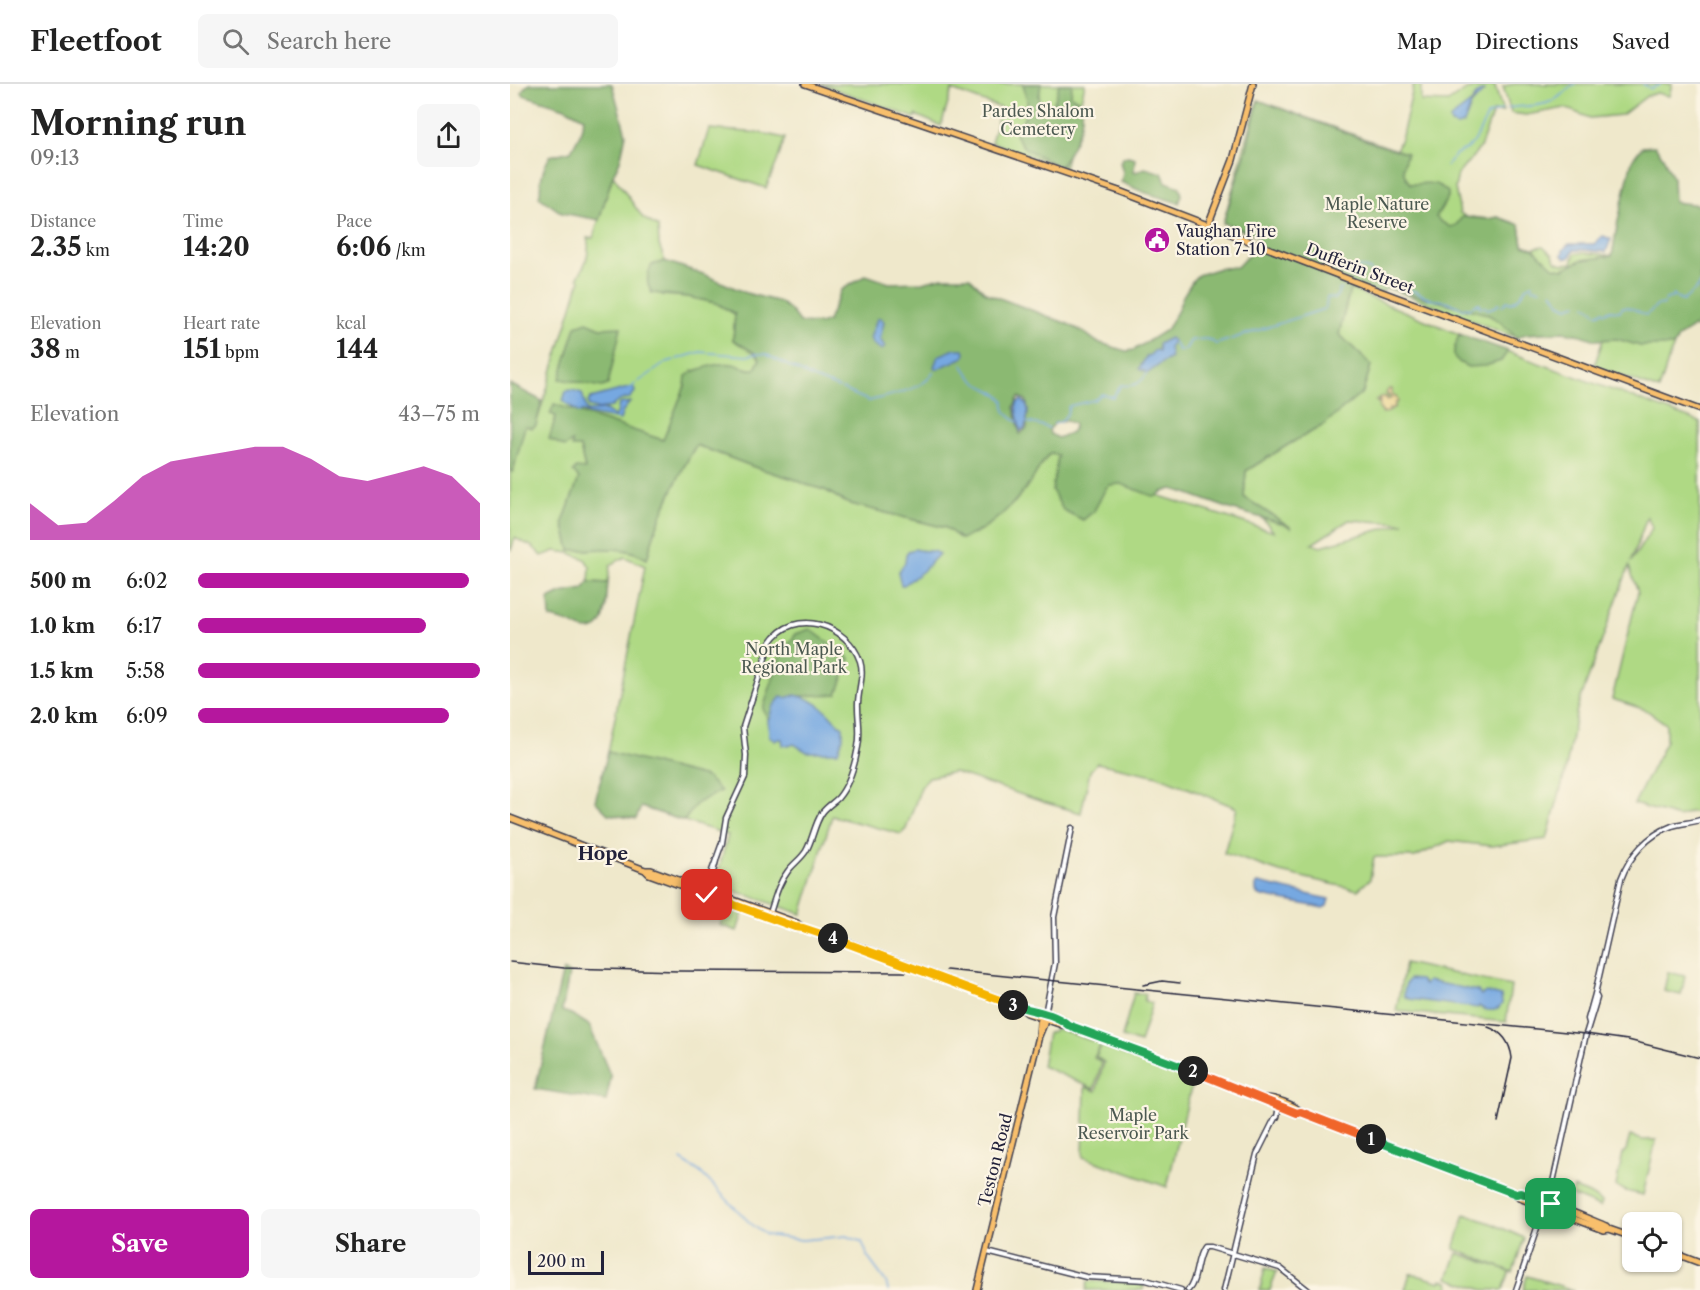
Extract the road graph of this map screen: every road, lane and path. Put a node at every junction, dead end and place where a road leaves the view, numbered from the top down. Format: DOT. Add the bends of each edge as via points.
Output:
graph roads {
  1 [pos="805,84"];
  2 [pos="1253,84"];
  3 [pos="1208,225"];
  4 [pos="1700,410"];
  5 [pos="510,818"];
  6 [pos="1699,821"];
  7 [pos="1072,828"];
  8 [pos="706,892"];
  9 [pos="771,913"];
  10 [pos="803,928"];
  11 [pos="1044,1016"];
  12 [pos="1280,1104"];
  13 [pos="1546,1205"];
  14 [pos="1622,1234"];
  15 [pos="987,1252"];
  16 [pos="1233,1255"];
  17 [pos="1682,1256"];
  18 [pos="1700,1263"];
  19 [pos="977,1290"];
  20 [pos="1181,1290"];
  21 [pos="1188,1290"];
  22 [pos="1224,1290"];
  23 [pos="1308,1290"];
  24 [pos="1516,1290"];
  1 -- 3 [label="main road, Dufferin Street"];
  2 -- 3 [label="main road" via="1233,160"];
  3 -- 4 [label="main road, Dufferin Street"];
  5 -- 8 [label="main road" via="649,874"];
  6 -- 13 [label="street" via="1668,828 1645,843 1632,856 1621,879 1555,1185"];
  7 -- 11 [label="street, Teston Road" via="1054,917 1055,963"];
  8 -- 9 [label="main road"];
  8 -- 9 [label="street" via="726,818 745,777 742,727 770,643 791,624 803,622 829,628 847,641 861,664 858,747 848,783 824,810 804,854 785,875"];
  8 -- 10 [label="main road"];
  9 -- 10 [label="main road"];
  10 -- 11 [label="main road" via="1020,1007 1027,1013"];
  11 -- 12 [label="main road"];
  11 -- 15 [label="main road, Teston Road"];
  12 -- 13 [label="main road" via="1519,1198"];
  12 -- 16 [label="street" via="1257,1154"];
  13 -- 14 [label="main road"];
  13 -- 24 [label="street"];
  15 -- 19 [label="main road, Teston Road"];
  15 -- 20 [label="street" via="1086,1277 1146,1280"];
  16 -- 21 [label="street" via="1204,1247"];
  16 -- 22 [label="street"];
  16 -- 23 [label="street" via="1280,1268"];
  17 -- 18 [label="main road"];
}
